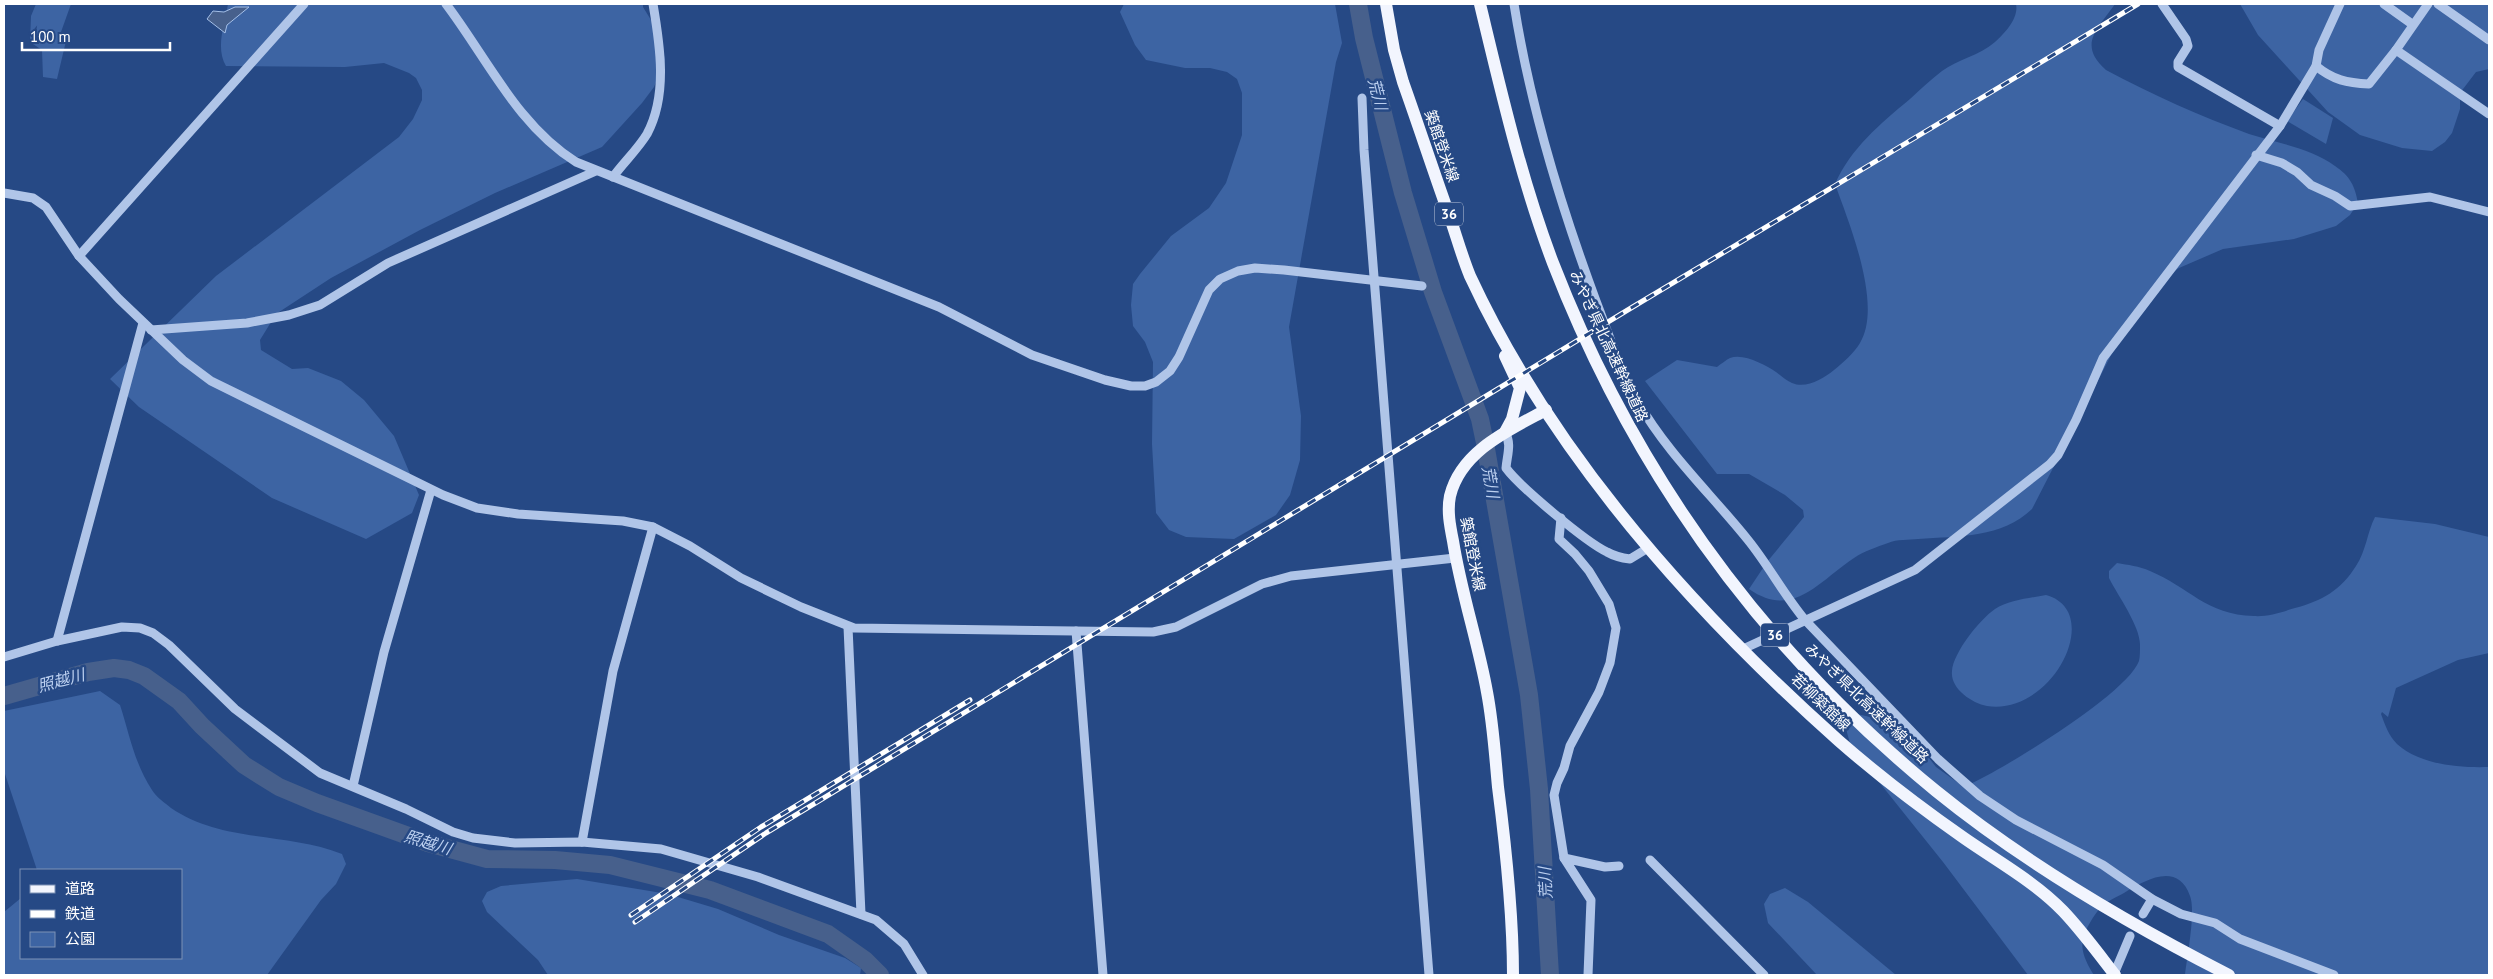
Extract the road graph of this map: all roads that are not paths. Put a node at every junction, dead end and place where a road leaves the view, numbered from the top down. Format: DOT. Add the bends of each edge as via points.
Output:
graph roads {
  1 [pos="304,4"];
  2 [pos="446,4"];
  3 [pos="653,4"];
  4 [pos="1386,4"];
  5 [pos="1472,4"];
  6 [pos="1480,4"];
  7 [pos="1486,4"];
  8 [pos="1514,4"];
  9 [pos="2162,4"];
  10 [pos="2340,4"];
  11 [pos="2384,4"];
  12 [pos="2428,4"];
  13 [pos="2438,4"];
  14 [pos="2412,24"];
  15 [pos="2489,40"];
  16 [pos="2396,50"];
  17 [pos="2316,66"];
  18 [pos="1362,98"];
  19 [pos="2489,114"];
  20 [pos="2280,126"];
  21 [pos="1512,135"];
  22 [pos="2256,155"];
  23 [pos="596,171"];
  24 [pos="613,177"];
  25 [pos="4,193"];
  26 [pos="2489,212"];
  27 [pos="79,256"];
  28 [pos="1374,281"];
  29 [pos="1422,286"];
  30 [pos="143,323"];
  31 [pos="1496,328"];
  32 [pos="151,330"];
  33 [pos="1546,410"];
  34 [pos="1502,434"];
  35 [pos="431,490"];
  36 [pos="1561,518"];
  37 [pos="653,527"];
  38 [pos="1648,548"];
  39 [pos="1455,558"];
  40 [pos="1397,563"];
  41 [pos="1803,621"];
  42 [pos="848,627"];
  43 [pos="1076,631"];
  44 [pos="57,641"];
  45 [pos="1743,649"];
  46 [pos="4,657"];
  47 [pos="353,786"];
  48 [pos="582,842"];
  49 [pos="1564,858"];
  50 [pos="1650,860"];
  51 [pos="1619,866"];
  52 [pos="2152,899"];
  53 [pos="861,914"];
  54 [pos="2143,914"];
  55 [pos="2130,936"];
  56 [pos="923,975"];
  57 [pos="1103,975"];
  58 [pos="1429,975"];
  59 [pos="1512,975"];
  60 [pos="1588,975"];
  61 [pos="1764,975"];
  62 [pos="2114,975"];
  63 [pos="2229,975"];
  64 [pos="2334,975"];
  1 -- 27 [label="street"];
  2 -- 23 [label="street" via="536,131 562,153"];
  3 -- 24 [label="street" via="659,37 660,74 654,110 646,135"];
  4 -- 31 [label="main road, 築館登米線 / 36" via="1403,82 1469,273"];
  5 -- 21 [label="main road"];
  6 -- 21 [label="main road, みやぎ県北高速幹線道路 / 36"];
  7 -- 21 [label="main road"];
  8 -- 41 [label="street" via="1523,59 1556,186 1636,400 1654,430 1750,543"];
  9 -- 20 [label="street" via="2188,46 2178,66"];
  10 -- 17 [label="street"];
  11 -- 14 [label="street"];
  12 -- 14 [label="street"];
  13 -- 15 [label="street"];
  14 -- 16 [label="street"];
  16 -- 17 [label="street" via="2369,84 2346,83"];
  16 -- 19 [label="street"];
  17 -- 20 [label="street"];
  18 -- 28 [label="street"];
  20 -- 22 [label="street"];
  21 -- 63 [label="main road, みやぎ県北高速幹線道路 / 36" via="1553,262 1604,382 1671,498 1702,544 1766,625 1844,706 1936,791 2086,896"];
  22 -- 26 [label="street" via="2282,163 2311,185 2350,206 2430,196"];
  22 -- 41 [label="street" via="2103,358 2076,420 2050,464 1915,570"];
  23 -- 24 [label="street"];
  23 -- 32 [label="street" via="388,263 320,306 290,316 247,323"];
  24 -- 28 [label="street" via="939,308 1032,355 1131,386 1156,382 1170,371 1209,290 1220,279 1238,271 1255,268"];
  25 -- 27 [label="street" via="39,201"];
  27 -- 30 [label="street"];
  28 -- 29 [label="street"];
  28 -- 40 [label="street"];
  30 -- 32 [label="street"];
  30 -- 44 [label="street"];
  31 -- 33 [label="main road, 築館登米線 / 36"];
  31 -- 34 [label="main road" via="1504,355 1520,388 1512,419"];
  32 -- 35 [label="street" via="211,381"];
  33 -- 34 [label="main road, 築館登米線"];
  33 -- 38 [label="main road, 若柳築館線" via="1594,483"];
  34 -- 36 [label="street" via="1509,438 1506,468"];
  34 -- 39 [label="main road, 築館登米線" via="1482,449 1456,480 1450,497 1449,517"];
  35 -- 37 [label="street" via="477,508 623,521"];
  35 -- 47 [label="street" via="384,652"];
  36 -- 38 [label="street" via="1606,552 1623,558 1630,559"];
  36 -- 49 [label="street" via="1559,539 1589,572 1609,604 1616,628 1610,663 1599,692 1570,746 1554,795"];
  37 -- 42 [label="street" via="740,578"];
  37 -- 48 [label="street" via="613,671"];
  38 -- 45 [label="main road, 若柳築館線"];
  39 -- 40 [label="street"];
  39 -- 59 [label="main road, 築館登米線" via="1487,692 1505,852"];
  40 -- 43 [label="street" via="1291,576 1262,584 1176,627 1153,632"];
  40 -- 58 [label="street"];
  41 -- 45 [label="street"];
  41 -- 52 [label="street" via="1896,718 1980,796 2016,820 2103,865"];
  42 -- 43 [label="street"];
  42 -- 53 [label="street"];
  43 -- 57 [label="street"];
  44 -- 46 [label="street"];
  44 -- 47 [label="street" via="122,627 153,633 235,709 320,773"];
  45 -- 62 [label="main road, 若柳築館線" via="1882,778 2033,885 2062,910"];
  47 -- 48 [label="street" via="473,838 515,843"];
  48 -- 53 [label="street" via="661,850 766,880"];
  49 -- 51 [label="street" via="1605,867"];
  49 -- 60 [label="street" via="1591,900"];
  50 -- 61 [label="street"];
  52 -- 54 [label="street"];
  52 -- 64 [label="street" via="2181,914 2215,923 2268,951"];
  53 -- 56 [label="street" via="882,925 904,944"];
  55 -- 62 [label="street"];
}
